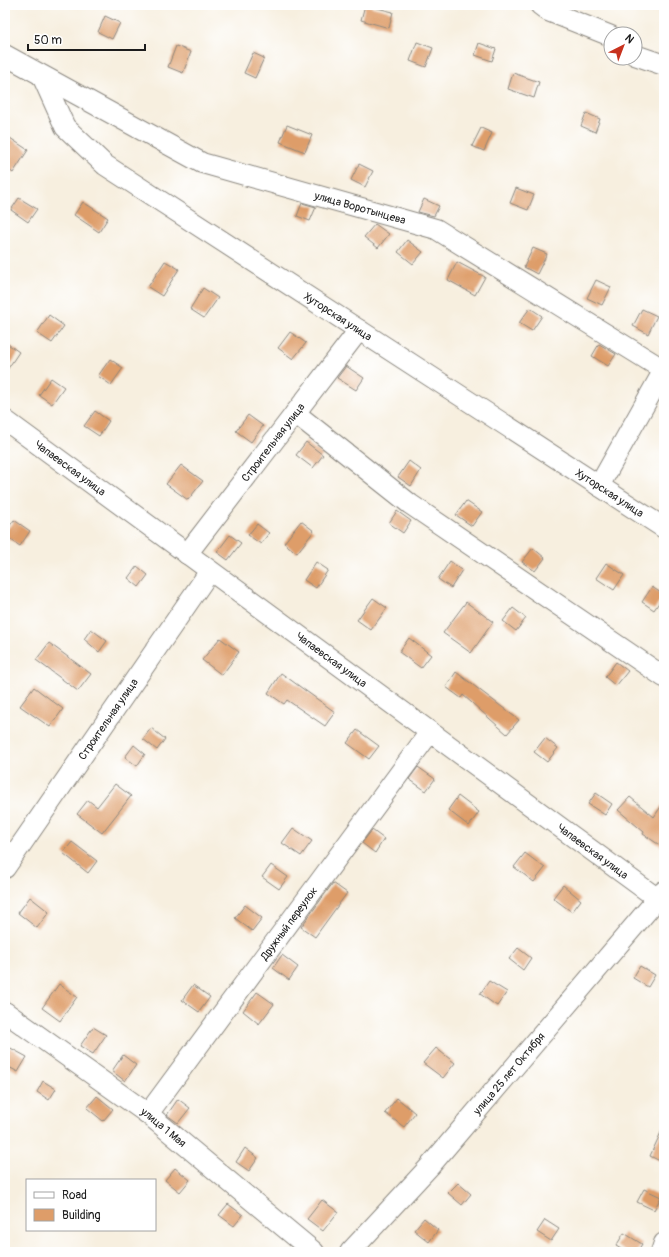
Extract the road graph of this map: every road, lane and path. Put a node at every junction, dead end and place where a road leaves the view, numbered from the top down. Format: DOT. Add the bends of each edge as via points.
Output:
graph roads {
  1 [pos="540,5"];
  2 [pos="603,33"];
  3 [pos="5,55"];
  4 [pos="643,58"];
  5 [pos="664,65"];
  6 [pos="42,76"];
  7 [pos="359,330"];
  8 [pos="664,370"];
  9 [pos="295,413"];
  10 [pos="5,420"];
  11 [pos="599,486"];
  12 [pos="664,528"];
  13 [pos="188,554"];
  14 [pos="210,571"];
  15 [pos="664,677"];
  16 [pos="430,732"];
  17 [pos="5,868"];
  18 [pos="661,895"];
  19 [pos="5,1012"];
  20 [pos="148,1114"];
  21 [pos="664,1243"];
  22 [pos="314,1252"];
  23 [pos="350,1252"];
  24 [pos="661,1252"];
  1 -- 2 [label="street" via="548,11"];
  3 -- 6 [label="street, улица Воротынцева"];
  4 -- 5 [label="street"];
  6 -- 7 [label="street, Хуторская улица" via="65,127 105,165"];
  6 -- 8 [label="street, улица Воротынцева" via="202,163 436,229"];
  7 -- 9 [label="street, Строительная улица"];
  7 -- 11 [label="street, Хуторская улица"];
  8 -- 11 [label="street"];
  9 -- 13 [label="street, Строительная улица"];
  9 -- 15 [label="street" via="410,504"];
  10 -- 13 [label="street, Чапаевская улица"];
  11 -- 12 [label="street, Хуторская улица"];
  13 -- 14 [label="street, Чапаевская улица"];
  14 -- 16 [label="street, Чапаевская улица"];
  14 -- 17 [label="street, Строительная улица"];
  16 -- 18 [label="street, Чапаевская улица"];
  16 -- 20 [label="street, Дружный переулок"];
  18 -- 23 [label="street, улица 25 лет Октября" via="430,1166"];
  19 -- 20 [label="street, улица 1 Мая"];
  20 -- 22 [label="street, улица 1 Мая"];
  21 -- 24 [label="street"];
}
